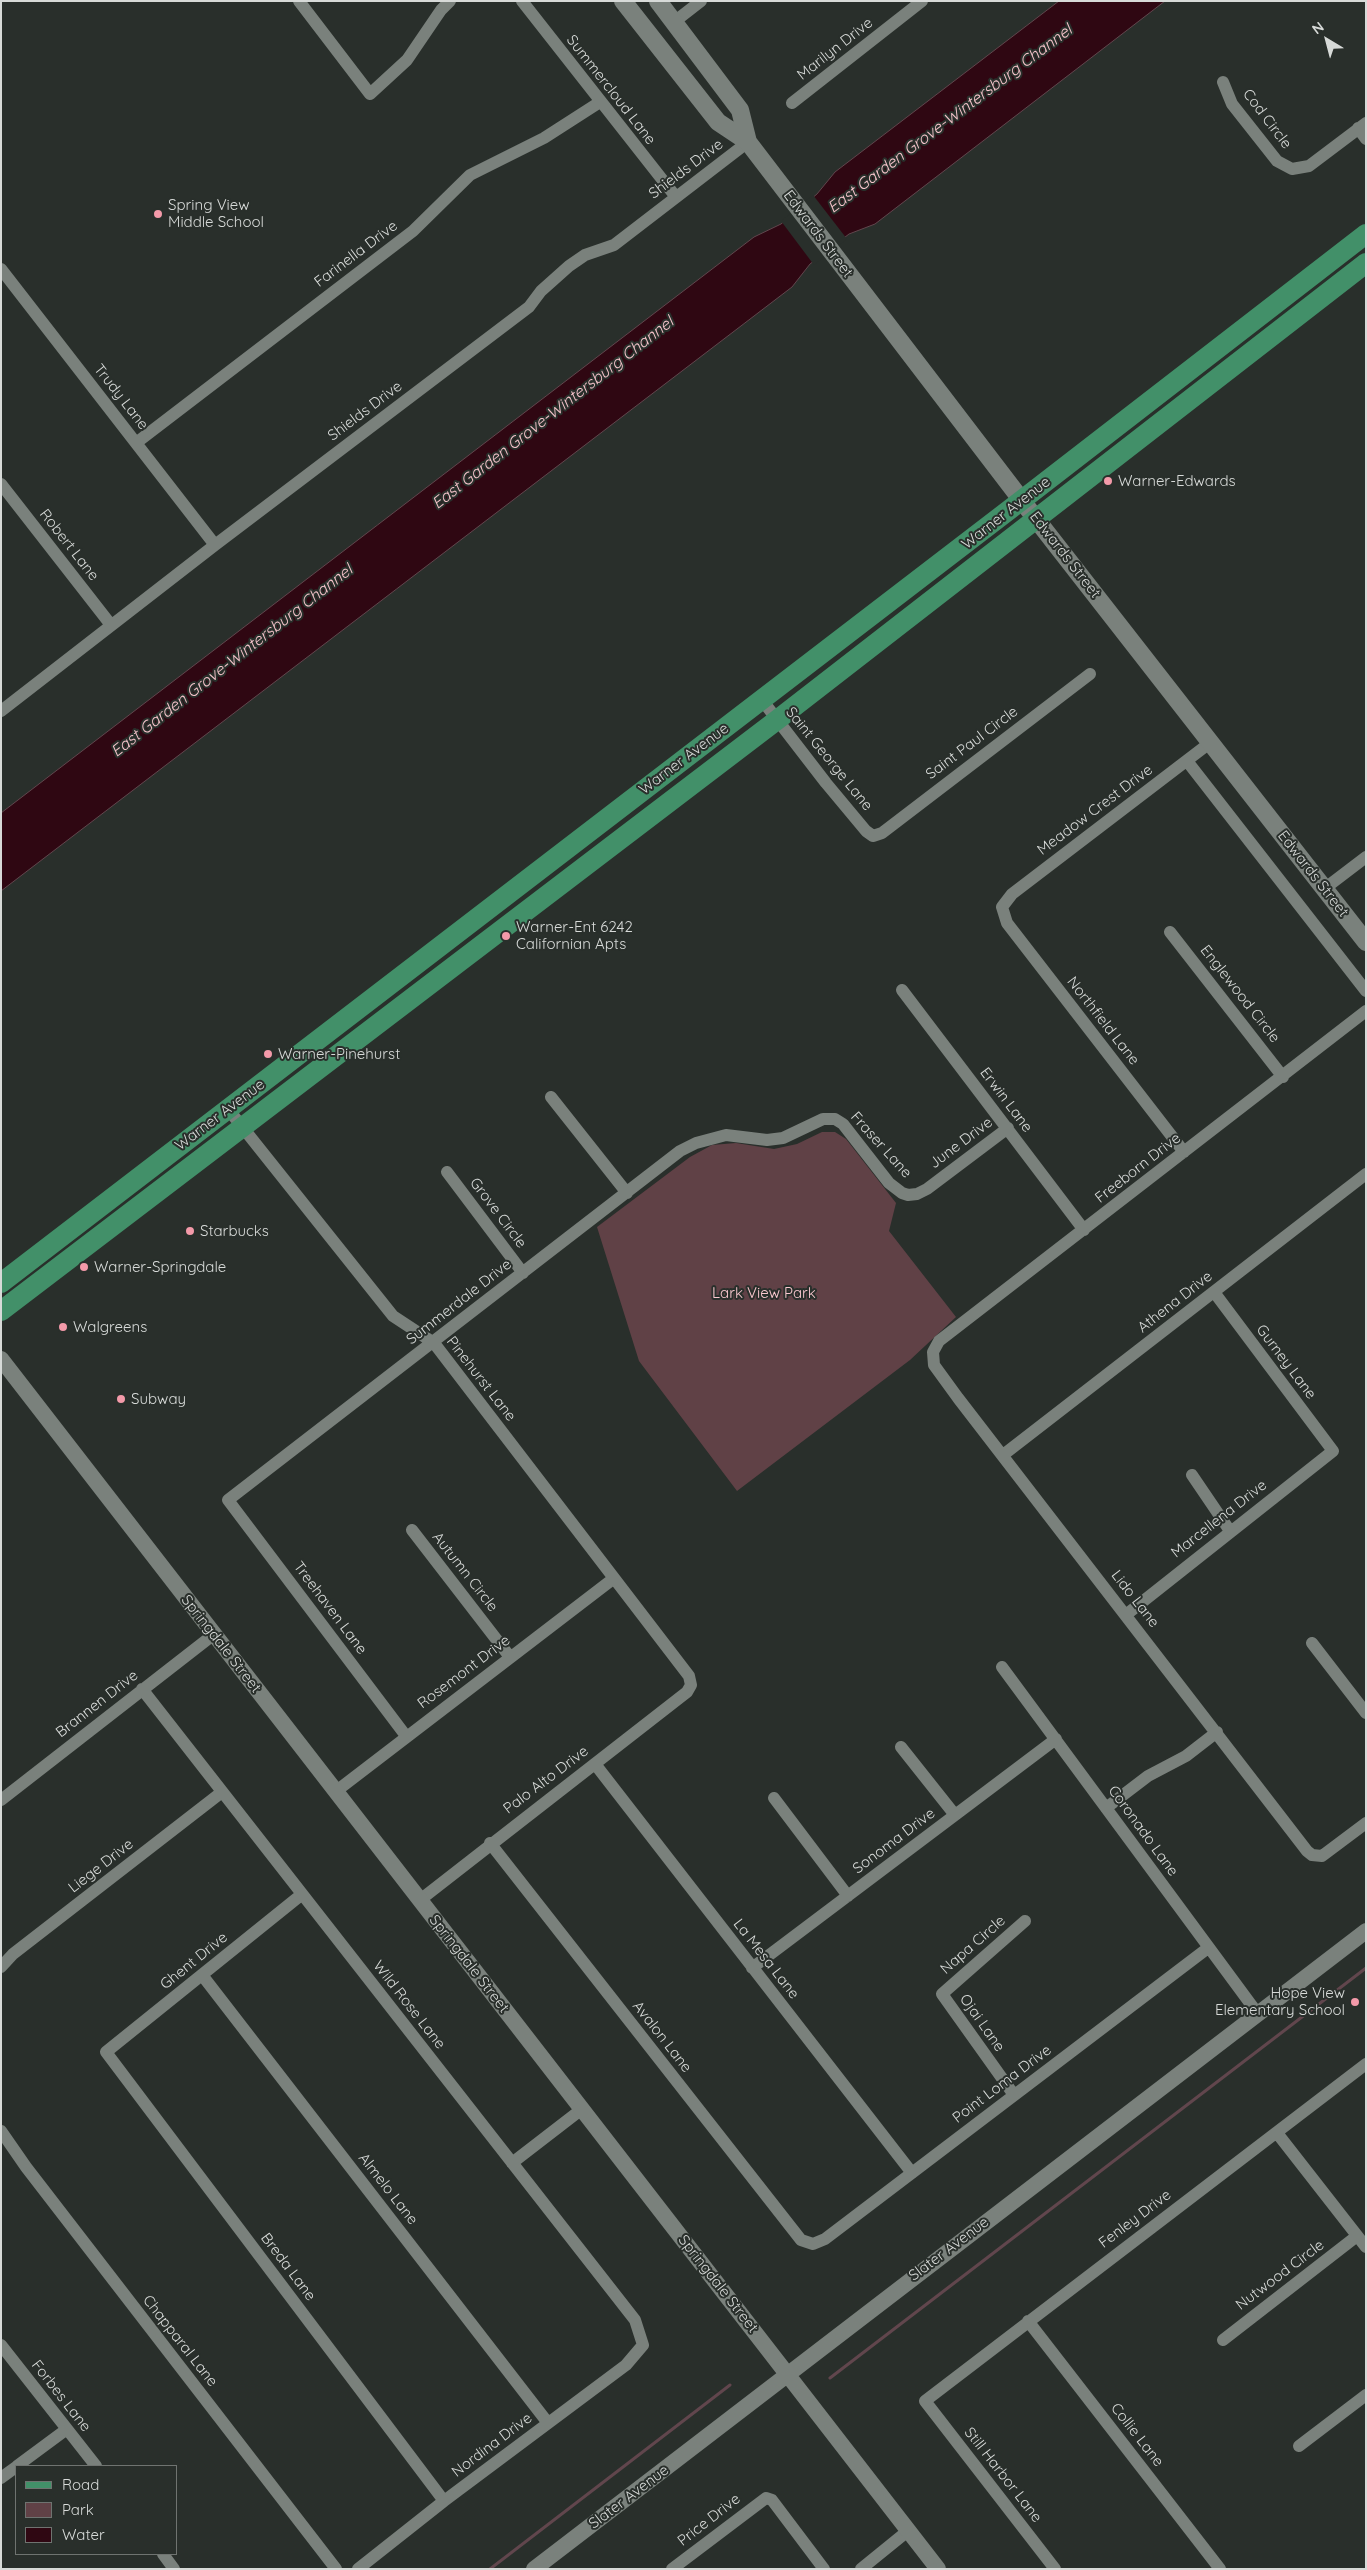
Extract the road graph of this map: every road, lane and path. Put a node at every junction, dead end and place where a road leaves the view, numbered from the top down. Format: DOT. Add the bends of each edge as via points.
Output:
graph roads {
  1 [pos="299,1"];
  2 [pos="450,1"];
  3 [pos="522,1"];
  4 [pos="623,1"];
  5 [pos="658,1"];
  6 [pos="701,1"];
  7 [pos="922,1"];
  8 [pos="674,22"];
  9 [pos="1223,82"];
  10 [pos="600,102"];
  11 [pos="792,103"];
  12 [pos="1363,130"];
  13 [pos="748,142"];
  14 [pos="676,197"];
  15 [pos="1366,234"];
  16 [pos="1337,256"];
  17 [pos="1366,263"];
  18 [pos="1,269"];
  19 [pos="1272,306"];
  20 [pos="1285,325"];
  21 [pos="1211,383"];
  22 [pos="136,443"];
  23 [pos="1,484"];
  24 [pos="1022,500"];
  25 [pos="1036,519"];
  26 [pos="215,544"];
  27 [pos="111,625"];
  28 [pos="1090,674"];
  29 [pos="762,700"];
  30 [pos="3,706"];
  31 [pos="777,720"];
  32 [pos="1211,742"];
  33 [pos="1187,761"];
  34 [pos="873,836"];
  35 [pos="1366,857"];
  36 [pos="1324,889"];
  37 [pos="1002,907"];
  38 [pos="1170,932"];
  39 [pos="1366,942"];
  40 [pos="902,990"];
  41 [pos="1366,991"];
  42 [pos="1366,1010"];
  43 [pos="1283,1076"];
  44 [pos="551,1097"];
  45 [pos="228,1109"];
  46 [pos="244,1128"];
  47 [pos="1008,1128"];
  48 [pos="713,1137"];
  49 [pos="1184,1152"];
  50 [pos="151,1168"];
  51 [pos="447,1172"];
  52 [pos="1366,1174"];
  53 [pos="627,1194"];
  54 [pos="908,1194"];
  55 [pos="1084,1230"];
  56 [pos="94,1239"];
  57 [pos="523,1273"];
  58 [pos="1,1283"];
  59 [pos="1214,1292"];
  60 [pos="1,1311"];
  61 [pos="434,1343"];
  62 [pos="933,1352"];
  63 [pos="1,1359"];
  64 [pos="1333,1451"];
  65 [pos="1003,1456"];
  66 [pos="1192,1475"];
  67 [pos="228,1500"];
  68 [pos="412,1530"];
  69 [pos="1230,1531"];
  70 [pos="613,1579"];
  71 [pos="1127,1614"];
  72 [pos="213,1635"];
  73 [pos="1312,1643"];
  74 [pos="510,1657"];
  75 [pos="1002,1667"];
  76 [pos="690,1685"];
  77 [pos="142,1689"];
  78 [pos="1366,1713"];
  79 [pos="1217,1732"];
  80 [pos="406,1736"];
  81 [pos="1056,1739"];
  82 [pos="901,1747"];
  83 [pos="595,1764"];
  84 [pos="222,1792"];
  85 [pos="335,1792"];
  86 [pos="774,1798"];
  87 [pos="1,1800"];
  88 [pos="1106,1808"];
  89 [pos="955,1815"];
  90 [pos="1366,1823"];
  91 [pos="490,1844"];
  92 [pos="302,1895"];
  93 [pos="848,1896"];
  94 [pos="420,1900"];
  95 [pos="1025,1921"];
  96 [pos="1366,1931"];
  97 [pos="1208,1948"];
  98 [pos="1,1968"];
  99 [pos="752,1968"];
  100 [pos="202,1975"];
  101 [pos="942,1994"];
  102 [pos="1258,2014"];
  103 [pos="106,2052"];
  104 [pos="1366,2064"];
  105 [pos="1014,2096"];
  106 [pos="582,2109"];
  107 [pos="1,2130"];
  108 [pos="1276,2133"];
  109 [pos="512,2163"];
  110 [pos="912,2173"];
  111 [pos="1357,2236"];
  112 [pos="813,2244"];
  113 [pos="1366,2247"];
  114 [pos="1028,2321"];
  115 [pos="1222,2340"];
  116 [pos="1,2345"];
  117 [pos="643,2345"];
  118 [pos="787,2374"];
  119 [pos="1366,2395"];
  120 [pos="925,2401"];
  121 [pos="548,2423"];
  122 [pos="67,2429"];
  123 [pos="1299,2446"];
  124 [pos="18,2465"];
  125 [pos="95,2465"];
  126 [pos="15,2468"];
  127 [pos="1,2478"];
  128 [pos="444,2501"];
  129 [pos="909,2530"];
  130 [pos="164,2555"];
  131 [pos="174,2569"];
  132 [pos="336,2569"];
  133 [pos="358,2569"];
  134 [pos="534,2569"];
  135 [pos="672,2569"];
  136 [pos="824,2569"];
  137 [pos="860,2569"];
  138 [pos="938,2569"];
  139 [pos="1055,2569"];
  140 [pos="1220,2569"];
  1 -- 2 [label="street" via="370,94 407,60"];
  3 -- 10 [label="street, Summercloud Lane"];
  4 -- 13 [label="main road, Edwards Street" via="718,122"];
  5 -- 8 [label="main road, Edwards Street"];
  6 -- 8 [label="street"];
  7 -- 11 [label="street, Marilyn Drive"];
  8 -- 13 [label="main road, Edwards Street" via="740,110"];
  9 -- 12 [label="street, Cod Circle" via="1232,104 1277,161 1292,169 1309,166"];
  10 -- 14 [label="street, Summercloud Lane"];
  10 -- 22 [label="street, Farinella Drive" via="544,138 470,174 413,231"];
  13 -- 14 [label="street, Shields Drive"];
  13 -- 24 [label="main road, Edwards Street"];
  14 -- 26 [label="street, Shields Drive" via="614,245 585,255 569,266 541,291 529,307"];
  15 -- 16 [label="main road, Warner Avenue"];
  16 -- 19 [label="main road, Warner Avenue"];
  16 -- 20 [label="main road" via="1331,276 1288,308"];
  17 -- 20 [label="main road, Warner Avenue"];
  18 -- 22 [label="street, Trudy Lane"];
  19 -- 21 [label="main road" via="1265,329 1229,356"];
  19 -- 24 [label="main road, Warner Avenue"];
  20 -- 21 [label="main road, Warner Avenue"];
  21 -- 25 [label="main road, Warner Avenue"];
  22 -- 26 [label="street, Trudy Lane"];
  23 -- 27 [label="street, Robert Lane"];
  24 -- 25 [label="main road, Edwards Street"];
  24 -- 29 [label="main road, Warner Avenue"];
  25 -- 31 [label="main road, Warner Avenue"];
  25 -- 32 [label="main road, Edwards Street"];
  26 -- 27 [label="street, Shields Drive"];
  27 -- 30 [label="street, Shields Drive"];
  28 -- 34 [label="street, Saint Paul Circle"];
  29 -- 31 [label="street, Saint George Lane"];
  29 -- 45 [label="main road, Warner Avenue"];
  31 -- 34 [label="street, Saint George Lane"];
  31 -- 46 [label="main road, Warner Avenue"];
  32 -- 33 [label="street, Meadow Crest Drive"];
  32 -- 36 [label="main road, Edwards Street"];
  33 -- 37 [label="street, Meadow Crest Drive" via="1012,894"];
  33 -- 41 [label="street"];
  35 -- 36 [label="street"];
  36 -- 39 [label="main road, Edwards Street"];
  37 -- 49 [label="street, Northfield Lane" via="1007,923"];
  38 -- 43 [label="street, Englewood Circle"];
  40 -- 47 [label="street, Erwin Lane"];
  42 -- 43 [label="street, Freeborn Drive"];
  43 -- 49 [label="street, Freeborn Drive"];
  44 -- 53 [label="street"];
  45 -- 46 [label="street, Pinehurst Lane"];
  45 -- 50 [label="main road, Warner Avenue"];
  46 -- 56 [label="main road, Warner Avenue"];
  46 -- 61 [label="street, Pinehurst Lane" via="393,1316"];
  47 -- 54 [label="street, June Drive" via="927,1189"];
  47 -- 55 [label="street, Erwin Lane"];
  48 -- 53 [label="street, Summerdale Drive" via="680,1151"];
  48 -- 54 [label="street, Fraser Lane" via="783,1138 823,1119 836,1120 844,1124 889,1183"];
  49 -- 55 [label="street, Freeborn Drive"];
  50 -- 56 [label="main road" via="136,1191 90,1227"];
  50 -- 58 [label="main road, Warner Avenue"];
  51 -- 57 [label="street, Grove Circle"];
  52 -- 59 [label="street, Athena Drive"];
  53 -- 57 [label="street, Summerdale Drive"];
  55 -- 62 [label="street, Freeborn Drive" via="939,1341"];
  56 -- 60 [label="main road, Warner Avenue"];
  57 -- 61 [label="street, Summerdale Drive"];
  59 -- 64 [label="street, Gurney Lane"];
  59 -- 65 [label="street, Athena Drive"];
  61 -- 67 [label="street, Summerdale Drive"];
  61 -- 70 [label="street, Pinehurst Lane"];
  62 -- 65 [label="street, Lido Lane" via="938,1371"];
  63 -- 72 [label="street, Springdale Street"];
  64 -- 69 [label="street, Marcellena Drive"];
  65 -- 71 [label="street, Lido Lane"];
  66 -- 69 [label="street"];
  67 -- 80 [label="street, Treehaven Lane"];
  68 -- 74 [label="street, Autumn Circle"];
  69 -- 71 [label="street, Marcellena Drive"];
  70 -- 74 [label="street, Rosemont Drive"];
  70 -- 76 [label="street, Pinehurst Lane" via="689,1676"];
  71 -- 79 [label="street, Lido Lane"];
  72 -- 77 [label="street, Brannen Drive"];
  72 -- 85 [label="street, Springdale Street"];
  73 -- 78 [label="street"];
  74 -- 80 [label="street, Rosemont Drive"];
  75 -- 81 [label="street, Coronado Lane"];
  76 -- 83 [label="street, Palo Alto Drive" via="687,1692"];
  77 -- 84 [label="street, Wild Rose Lane"];
  77 -- 87 [label="street, Brannen Drive"];
  79 -- 88 [label="street" via="1186,1756 1148,1776"];
  79 -- 90 [label="street, Lido Lane" via="1312,1855 1322,1856"];
  80 -- 85 [label="street, Rosemont Drive"];
  81 -- 88 [label="street, Coronado Lane"];
  81 -- 89 [label="street, Sonoma Drive"];
  82 -- 89 [label="street"];
  83 -- 91 [label="street, Palo Alto Drive"];
  83 -- 99 [label="street, La Mesa Lane"];
  84 -- 92 [label="street, Wild Rose Lane"];
  84 -- 98 [label="street, Liege Drive" via="13,1954"];
  85 -- 94 [label="street, Springdale Street"];
  86 -- 93 [label="street"];
  88 -- 97 [label="street, Coronado Lane"];
  89 -- 93 [label="street, Sonoma Drive"];
  91 -- 94 [label="street, Palo Alto Drive"];
  91 -- 112 [label="street, Avalon Lane" via="801,2240"];
  92 -- 100 [label="street, Ghent Drive"];
  92 -- 109 [label="street, Wild Rose Lane"];
  93 -- 99 [label="street, Sonoma Drive"];
  94 -- 106 [label="street, Springdale Street"];
  95 -- 101 [label="street, Napa Circle"];
  96 -- 102 [label="street, Slater Avenue"];
  97 -- 102 [label="street, Coronado Lane"];
  97 -- 105 [label="street, Point Loma Drive"];
  99 -- 110 [label="street, La Mesa Lane"];
  100 -- 103 [label="street, Ghent Drive"];
  100 -- 121 [label="street, Almelo Lane"];
  101 -- 105 [label="street, Ojai Lane"];
  102 -- 118 [label="street, Slater Avenue"];
  103 -- 128 [label="street, Breda Lane"];
  104 -- 108 [label="street, Fenley Drive"];
  105 -- 110 [label="street, Point Loma Drive"];
  106 -- 109 [label="street"];
  106 -- 118 [label="street, Springdale Street"];
  107 -- 132 [label="street, Chapparal Lane" via="32,2175"];
  108 -- 111 [label="street"];
  108 -- 114 [label="street, Fenley Drive"];
  109 -- 117 [label="street, Wild Rose Lane" via="635,2320"];
  110 -- 112 [label="street, Point Loma Drive" via="825,2239"];
  111 -- 113 [label="street"];
  111 -- 115 [label="street, Nutwood Circle"];
  114 -- 120 [label="street, Fenley Drive"];
  114 -- 140 [label="street, Collie Lane"];
  116 -- 122 [label="street, Forbes Lane"];
  117 -- 121 [label="street, Nordina Drive" via="626,2366"];
  118 -- 129 [label="street, Springdale Street"];
  118 -- 134 [label="street, Slater Avenue"];
  119 -- 123 [label="street"];
  120 -- 139 [label="street, Still Harbor Lane"];
  121 -- 128 [label="street, Nordina Drive"];
  122 -- 124 [label="street"];
  122 -- 125 [label="street, Forbes Lane"];
  126 -- 127 [label="street"];
  128 -- 133 [label="street, Nordina Drive"];
  129 -- 137 [label="street"];
  129 -- 138 [label="street, Springdale Street"];
  130 -- 131 [label="street"];
  135 -- 136 [label="street, Price Drive" via="766,2498 772,2500"];
}
